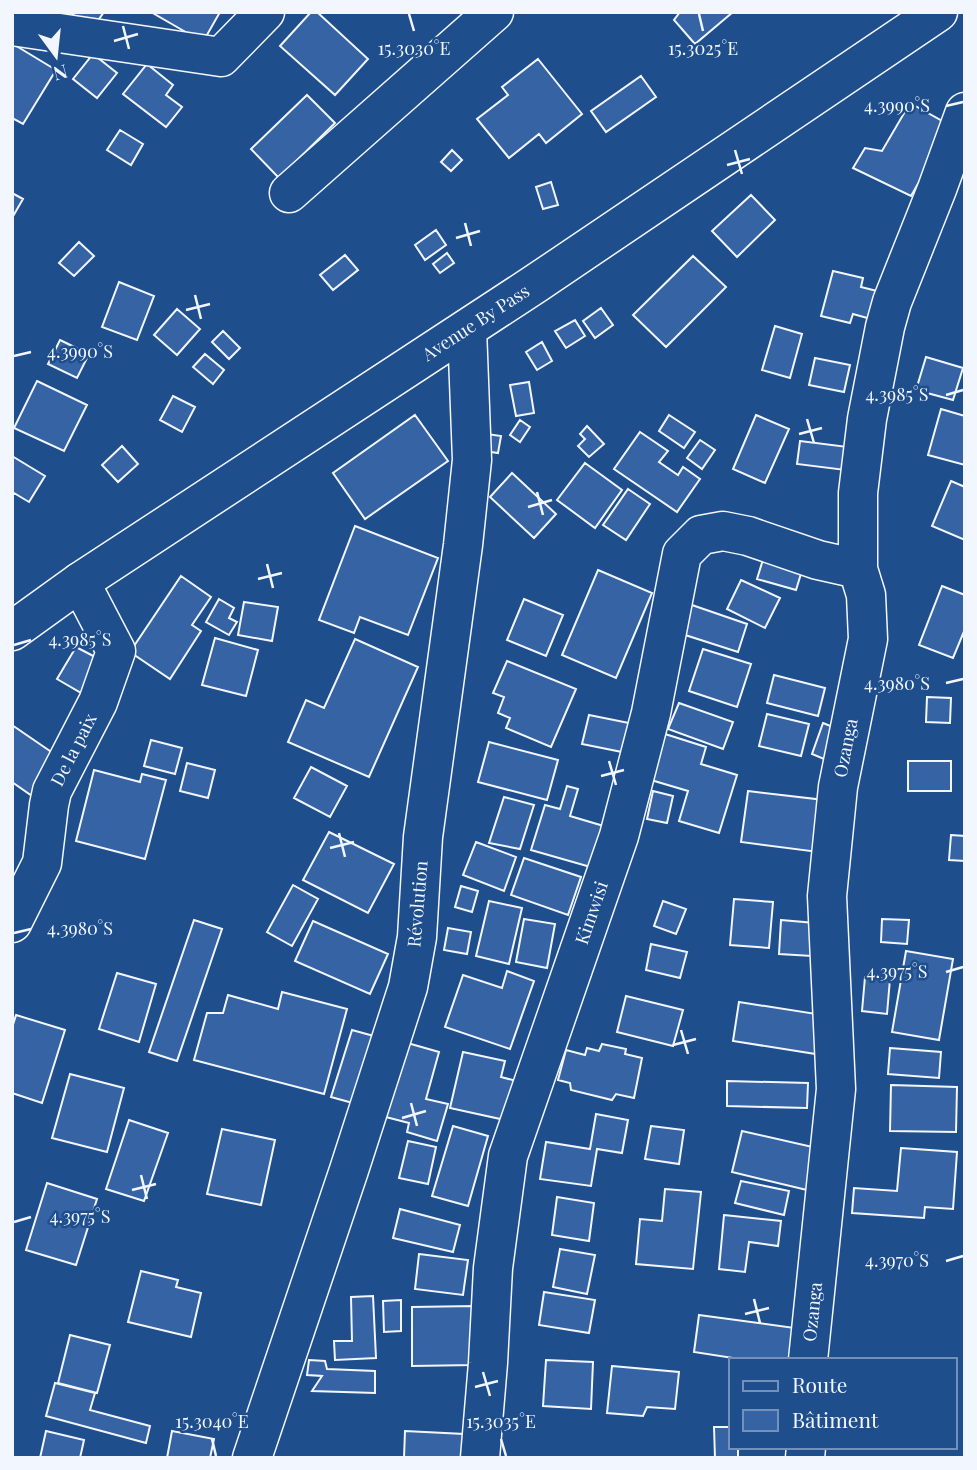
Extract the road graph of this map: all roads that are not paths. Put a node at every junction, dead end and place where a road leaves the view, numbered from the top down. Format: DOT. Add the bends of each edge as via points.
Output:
graph roads {
  1 [pos="265,12"];
  2 [pos="494,12"];
  3 [pos="938,12"];
  4 [pos="12,26"];
  5 [pos="965,112"];
  6 [pos="289,194"];
  7 [pos="467,329"];
  8 [pos="858,569"];
  9 [pos="80,582"];
  10 [pos="12,631"];
  11 [pos="12,923"];
  12 [pos="808,1358"];
  13 [pos="252,1458"];
  14 [pos="480,1458"];
  1 -- 4 [label="main road" via="221,57"];
  2 -- 6 [label="main road"];
  3 -- 7 [label="main road, Avenue By Pass"];
  5 -- 8 [label="main road, Ozanga" via="885,327 858,493"];
  7 -- 9 [label="main road, Avenue By Pass"];
  7 -- 13 [label="main road, Révolution" via="472,460 408,987"];
  8 -- 12 [label="main road, Ozanga" via="866,595 869,639 838,787 827,897 836,1089"];
  8 -- 14 [label="main road, Kimwisi" via="723,531 701,535 682,554 651,713 619,836 508,1156 493,1268"];
  9 -- 10 [label="main road, Avenue By Pass"];
  9 -- 11 [label="main road, De la paix" via="116,651 98,702 52,791 42,863"];
}
